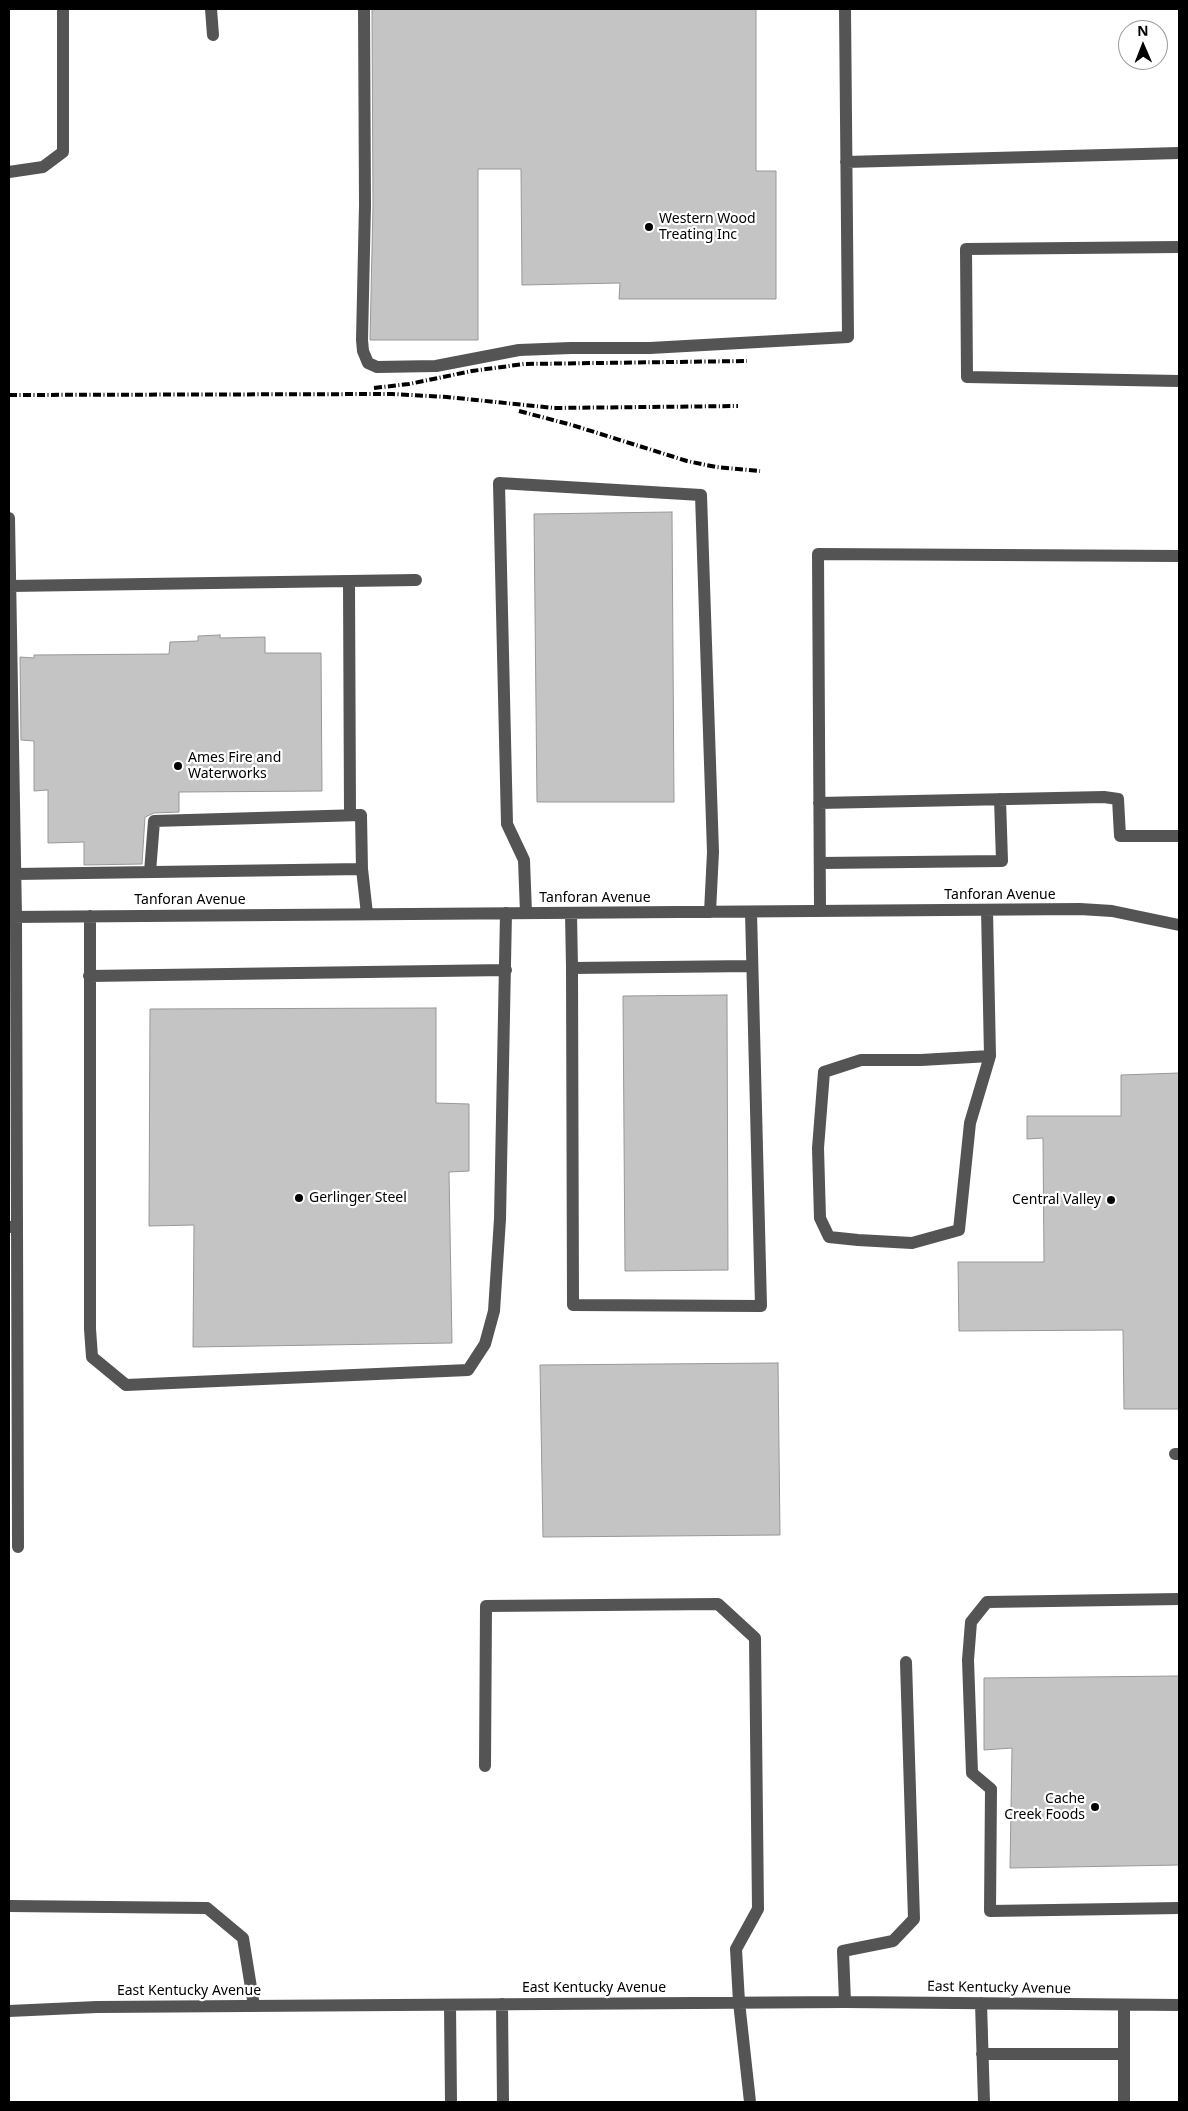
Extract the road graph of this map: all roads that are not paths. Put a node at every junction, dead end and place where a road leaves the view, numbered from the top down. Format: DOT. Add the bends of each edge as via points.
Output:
graph roads {
  1 [pos="63,9"];
  2 [pos="211,9"];
  3 [pos="364,9"];
  4 [pos="845,9"];
  5 [pos="213,35"];
  6 [pos="1179,153"];
  7 [pos="846,162"];
  8 [pos="9,172"];
  9 [pos="1179,247"];
  10 [pos="1179,381"];
  11 [pos="9,518"];
  12 [pos="1179,556"];
  13 [pos="416,580"];
  14 [pos="349,581"];
  15 [pos="10,586"];
  16 [pos="1000,799"];
  17 [pos="819,802"];
  18 [pos="350,815"];
  19 [pos="1179,836"];
  20 [pos="820,864"];
  21 [pos="362,869"];
  22 [pos="150,872"];
  23 [pos="15,874"];
  24 [pos="987,910"];
  25 [pos="820,911"];
  26 [pos="710,912"];
  27 [pos="751,912"];
  28 [pos="506,913"];
  29 [pos="526,913"];
  30 [pos="571,913"];
  31 [pos="367,914"];
  32 [pos="12,916"];
  33 [pos="90,916"];
  34 [pos="1179,925"];
  35 [pos="752,966"];
  36 [pos="572,968"];
  37 [pos="506,970"];
  38 [pos="12,974"];
  39 [pos="89,976"];
  40 [pos="990,1056"];
  41 [pos="13,1227"];
  42 [pos="18,1546"];
  43 [pos="1179,1599"];
  44 [pos="906,1662"];
  45 [pos="485,1766"];
  46 [pos="9,1906"];
  47 [pos="1179,1908"];
  48 [pos="739,2002"];
  49 [pos="845,2002"];
  50 [pos="980,2003"];
  51 [pos="502,2004"];
  52 [pos="1124,2004"];
  53 [pos="450,2005"];
  54 [pos="1179,2005"];
  55 [pos="254,2006"];
  56 [pos="9,2011"];
  57 [pos="982,2054"];
  58 [pos="1124,2054"];
  59 [pos="451,2102"];
  60 [pos="503,2102"];
  61 [pos="750,2102"];
  62 [pos="984,2102"];
  63 [pos="1124,2102"];
  1 -- 8 [label="street" via="63,152 44,167"];
  2 -- 5 [label="street"];
  3 -- 7 [label="street" via="362,340 368,363 377,367 436,366 519,350 650,348 848,337"];
  4 -- 7 [label="street"];
  6 -- 7 [label="street"];
  9 -- 10 [label="street" via="966,249 967,377"];
  11 -- 15 [label="street"];
  12 -- 17 [label="street" via="818,554"];
  13 -- 14 [label="street"];
  14 -- 15 [label="street"];
  14 -- 18 [label="street"];
  15 -- 23 [label="street"];
  16 -- 17 [label="street"];
  16 -- 19 [label="street" via="1118,799 1120,836"];
  16 -- 20 [label="street" via="1002,861"];
  17 -- 20 [label="street"];
  18 -- 21 [label="street" via="361,815"];
  18 -- 22 [label="street" via="154,821"];
  20 -- 25 [label="street"];
  21 -- 22 [label="street"];
  21 -- 31 [label="street"];
  22 -- 23 [label="street"];
  23 -- 32 [label="street"];
  24 -- 25 [label="street, Tanforan Avenue"];
  24 -- 34 [label="street, Tanforan Avenue" via="1112,911"];
  24 -- 40 [label="street"];
  25 -- 27 [label="street, Tanforan Avenue"];
  26 -- 27 [label="street, Tanforan Avenue"];
  26 -- 29 [label="street" via="713,852 701,495 499,483 507,824 524,860"];
  26 -- 30 [label="street, Tanforan Avenue"];
  27 -- 35 [label="street"];
  28 -- 29 [label="street, Tanforan Avenue"];
  28 -- 31 [label="street, Tanforan Avenue"];
  28 -- 37 [label="street"];
  29 -- 30 [label="street, Tanforan Avenue"];
  30 -- 36 [label="street"];
  31 -- 33 [label="street, Tanforan Avenue"];
  32 -- 33 [label="street, Tanforan Avenue"];
  32 -- 38 [label="street"];
  33 -- 39 [label="street"];
  35 -- 36 [label="street"];
  35 -- 36 [label="street" via="760,1306 574,1305"];
  37 -- 39 [label="street"];
  37 -- 39 [label="street" via="500,1219 494,1312 485,1344 468,1370 126,1385 92,1357"];
  38 -- 41 [label="street"];
  40 -- 40 [label="street" via="970,1123 959,1230 912,1243 829,1237 820,1218 818,1148 824,1072 861,1060"];
  41 -- 42 [label="street"];
  43 -- 47 [label="street" via="987,1602 971,1622 968,1660 972,1773 991,1789 990,1911"];
  44 -- 49 [label="street" via="914,1919 893,1941 844,1951"];
  45 -- 48 [label="street" via="486,1606 718,1604 755,1638 758,1909 736,1948"];
  46 -- 55 [label="street" via="207,1908 243,1938"];
  48 -- 49 [label="street, East Kentucky Avenue"];
  48 -- 51 [label="street, East Kentucky Avenue"];
  48 -- 61 [label="street"];
  49 -- 50 [label="street, East Kentucky Avenue"];
  50 -- 52 [label="street, East Kentucky Avenue"];
  50 -- 57 [label="street"];
  51 -- 53 [label="street, East Kentucky Avenue"];
  51 -- 60 [label="street"];
  52 -- 54 [label="street, East Kentucky Avenue"];
  52 -- 58 [label="street"];
  53 -- 55 [label="street, East Kentucky Avenue"];
  53 -- 59 [label="street"];
  55 -- 56 [label="street, East Kentucky Avenue"];
  57 -- 58 [label="street"];
  57 -- 62 [label="street"];
  58 -- 63 [label="street"];
}
